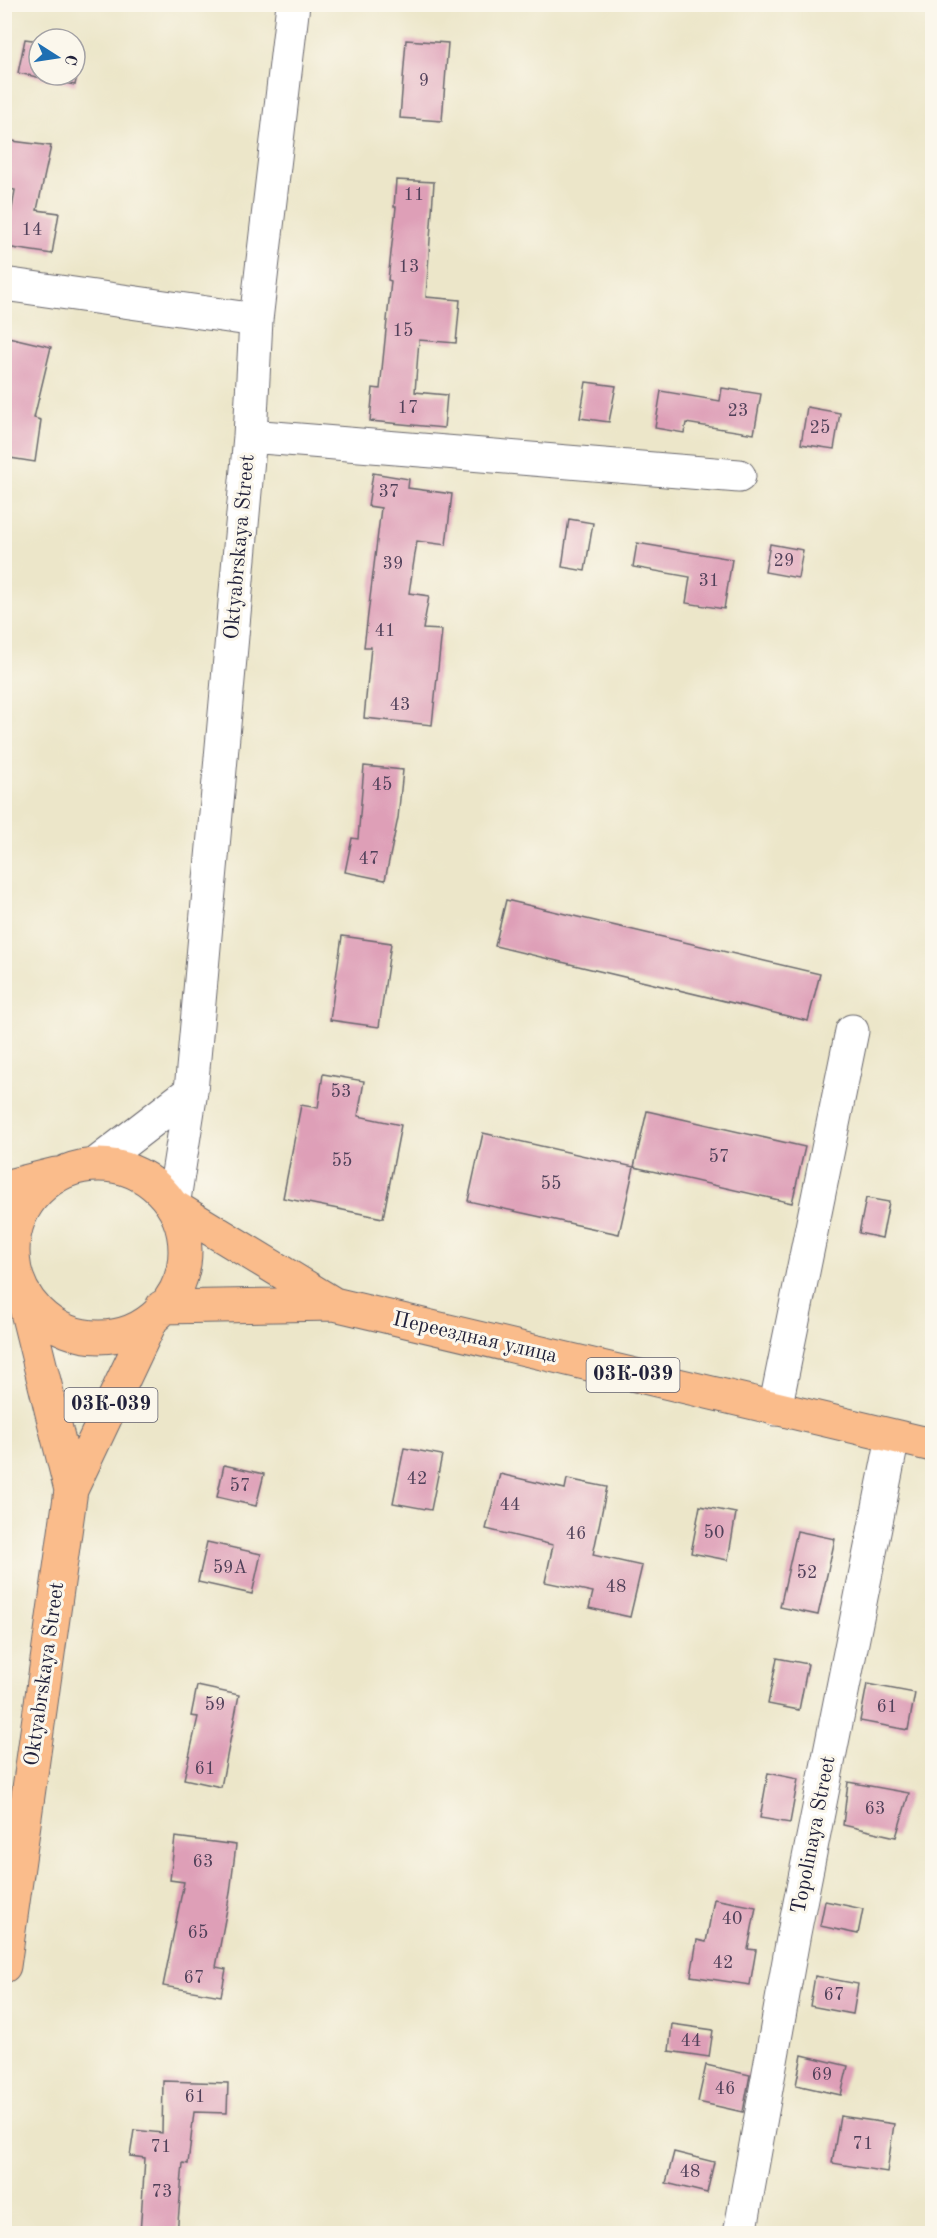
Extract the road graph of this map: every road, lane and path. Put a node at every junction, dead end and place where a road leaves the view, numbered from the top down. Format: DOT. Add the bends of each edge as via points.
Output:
graph roads {
  1 [pos="293,4"];
  2 [pos="4,284"];
  3 [pos="256,320"];
  4 [pos="250,435"];
  5 [pos="739,476"];
  6 [pos="852,1030"];
  7 [pos="191,1091"];
  8 [pos="81,1168"];
  9 [pos="4,1187"];
  10 [pos="173,1206"];
  11 [pos="14,1276"];
  12 [pos="334,1304"];
  13 [pos="157,1314"];
  14 [pos="775,1409"];
  15 [pos="893,1437"];
  16 [pos="933,1445"];
  17 [pos="71,1490"];
  18 [pos="4,1966"];
  19 [pos="740,2234"];
  1 -- 3 [label="street, Oktyabrskaya Street"];
  2 -- 3 [label="street"];
  3 -- 4 [label="street, Oktyabrskaya Street"];
  4 -- 5 [label="street"];
  4 -- 7 [label="street, Oktyabrskaya Street"];
  6 -- 14 [label="street"];
  7 -- 8 [label="street"];
  7 -- 10 [label="street, Oktyabrskaya Street"];
  8 -- 9 [label="main road"];
  8 -- 10 [label="main road" via="126,1168 153,1183"];
  8 -- 11 [label="main road" via="37,1190 18,1220 12,1254"];
  10 -- 12 [label="main road, Переездная улица"];
  10 -- 13 [label="main road" via="185,1246 177,1288"];
  11 -- 13 [label="main road" via="44,1319 78,1336 116,1337"];
  11 -- 17 [label="main road, Oktyabrskaya Street"];
  12 -- 13 [label="main road, Переездная улица / 03К-039"];
  12 -- 14 [label="main road, Переездная улица / 03К-039"];
  13 -- 17 [label="main road, Oktyabrskaya Street / 03К-039"];
  14 -- 15 [label="main road, Переездная улица / 03К-039"];
  15 -- 16 [label="main road, Переездная улица / 03К-039"];
  15 -- 19 [label="street, Topolinaya Street" via="794,1933"];
  17 -- 18 [label="main road, Oktyabrskaya Street / 03К-039"];
}
